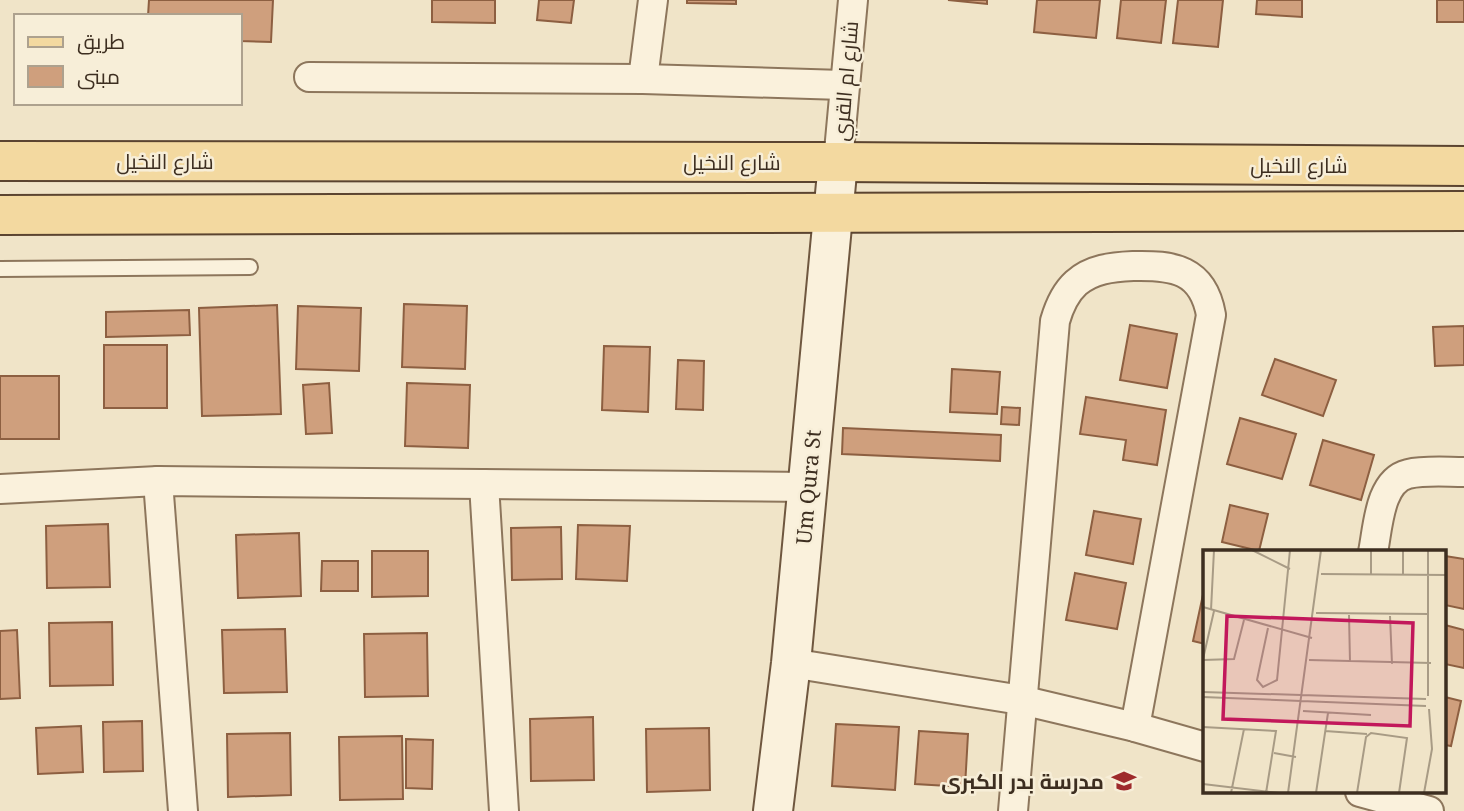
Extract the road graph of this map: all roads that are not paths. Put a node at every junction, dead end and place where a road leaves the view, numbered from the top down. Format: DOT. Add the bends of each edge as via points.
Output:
graph roads {
  1 [pos="653,0"];
  2 [pos="853,0"];
  3 [pos="309,77"];
  4 [pos="643,79"];
  5 [pos="843,85"];
  6 [pos="0,162"];
  7 [pos="838,162"];
  8 [pos="1464,166"];
  9 [pos="834,211"];
  10 [pos="1464,211"];
  11 [pos="0,215"];
  12 [pos="250,267"];
  13 [pos="0,269"];
  14 [pos="1464,472"];
  15 [pos="158,481"];
  16 [pos="484,484"];
  17 [pos="808,488"];
  18 [pos="0,489"];
  19 [pos="1373,550"];
  20 [pos="791,663"];
  21 [pos="1021,700"];
  22 [pos="1135,727"];
  23 [pos="1203,746"];
  24 [pos="1367,794"];
  25 [pos="183,811"];
  26 [pos="504,811"];
  27 [pos="773,811"];
  28 [pos="1013,811"];
  29 [pos="1429,811"];
  1 -- 4 [label="street"];
  2 -- 5 [label="street, شارع ام القري"];
  3 -- 4 [label="street"];
  4 -- 5 [label="street"];
  5 -- 7 [label="street, شارع ام القري"];
  6 -- 7 [label="main road, شارع النخيل"];
  7 -- 8 [label="main road, شارع النخيل"];
  7 -- 9 [label="street, Um Qura St"];
  9 -- 10 [label="main road"];
  9 -- 11 [label="main road"];
  9 -- 17 [label="street, Um Qura St"];
  12 -- 13 [label="lane"];
  14 -- 19 [label="street" via="1407,474 1396,480 1387,490"];
  15 -- 16 [label="street"];
  15 -- 18 [label="street"];
  15 -- 25 [label="street"];
  16 -- 17 [label="street"];
  16 -- 26 [label="street"];
  17 -- 20 [label="street, Um Qura St"];
  20 -- 21 [label="street"];
  20 -- 27 [label="street, Um Qura St"];
  21 -- 22 [label="street"];
  21 -- 22 [label="street" via="1059,307 1076,283 1102,269 1171,267 1184,272 1203,290 1211,315"];
  21 -- 28 [label="street"];
  22 -- 23 [label="street"];
  24 -- 29 [label="street"];
}
